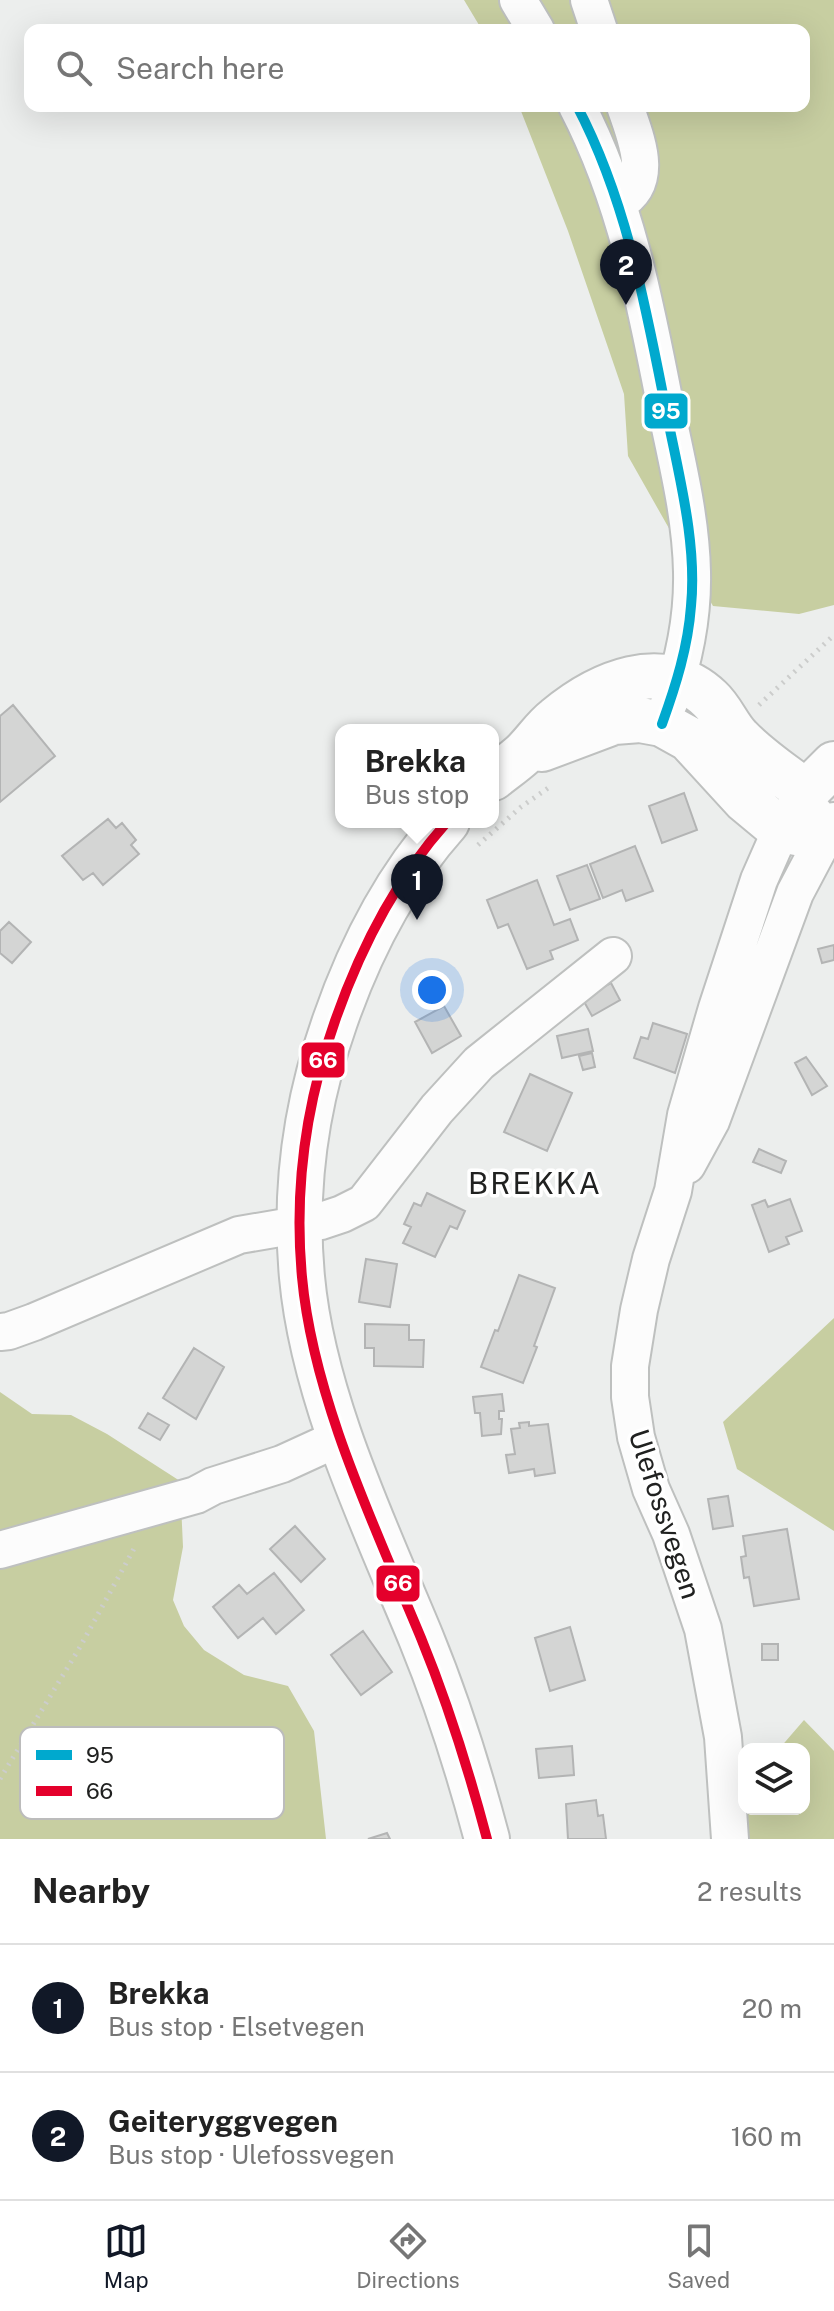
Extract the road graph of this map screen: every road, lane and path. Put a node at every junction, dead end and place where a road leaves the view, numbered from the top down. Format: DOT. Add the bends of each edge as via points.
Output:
graph roads {
  1 [pos="518,0"];
  2 [pos="589,0"];
  3 [pos="532,24"];
  4 [pos="597,24"];
  5 [pos="580,112"];
  6 [pos="627,112"];
  7 [pos="618,203"];
  8 [pos="834,635"];
  9 [pos="678,679"];
  10 [pos="754,707"];
  11 [pos="662,724"];
  12 [pos="507,767"];
  13 [pos="820,778"];
  14 [pos="554,783"];
  15 [pos="499,817"];
  16 [pos="781,830"];
  17 [pos="829,831"];
  18 [pos="461,835"];
  19 [pos="613,956"];
  20 [pos="673,1191"];
  21 [pos="299,1223"];
  22 [pos="0,1332"];
  23 [pos="341,1437"];
  24 [pos="158,1506"];
  25 [pos="0,1550"];
  26 [pos="32,1727"];
  27 [pos="20,1746"];
  28 [pos="0,1779"];
  29 [pos="487,1839"];
  30 [pos="730,1839"];
  1 -- 3 [label="street"];
  2 -- 4 [label="street"];
  5 -- 7 [label="street"];
  6 -- 7 [label="street" via="641,163 632,195"];
  7 -- 9 [label="street" via="653,342 692,570 692,606"];
  8 -- 10 [label="path" via="763,705"];
  9 -- 11 [label="street"];
  9 -- 12 [label="main road" via="625,678 604,687 554,721"];
  9 -- 13 [label="main road" via="713,701 739,738"];
  11 -- 12 [label="main road" via="614,722"];
  11 -- 16 [label="main road" via="689,739"];
  13 -- 16 [label="street, Ulefossvegen"];
  13 -- 17 [label="street"];
  14 -- 15 [label="path"];
  16 -- 17 [label="main road"];
  16 -- 20 [label="street, Ulefossvegen" via="717,1008 686,1115"];
  17 -- 20 [label="street, Ulefossvegen" via="795,893 711,1121"];
  18 -- 21 [label="main road" via="421,854 386,906 343,997 315,1088"];
  19 -- 21 [label="street" via="479,1063 364,1203 342,1214"];
  20 -- 30 [label="street, Ulefossvegen" via="639,1310 630,1397 651,1489 703,1629 723,1737"];
  21 -- 22 [label="street" via="239,1235"];
  21 -- 23 [label="main road" via="307,1314"];
  23 -- 24 [label="street" via="282,1464"];
  23 -- 29 [label="main road" via="442,1692"];
  24 -- 25 [label="street"];
  24 -- 26 [label="path"];
  27 -- 28 [label="path"];
}
